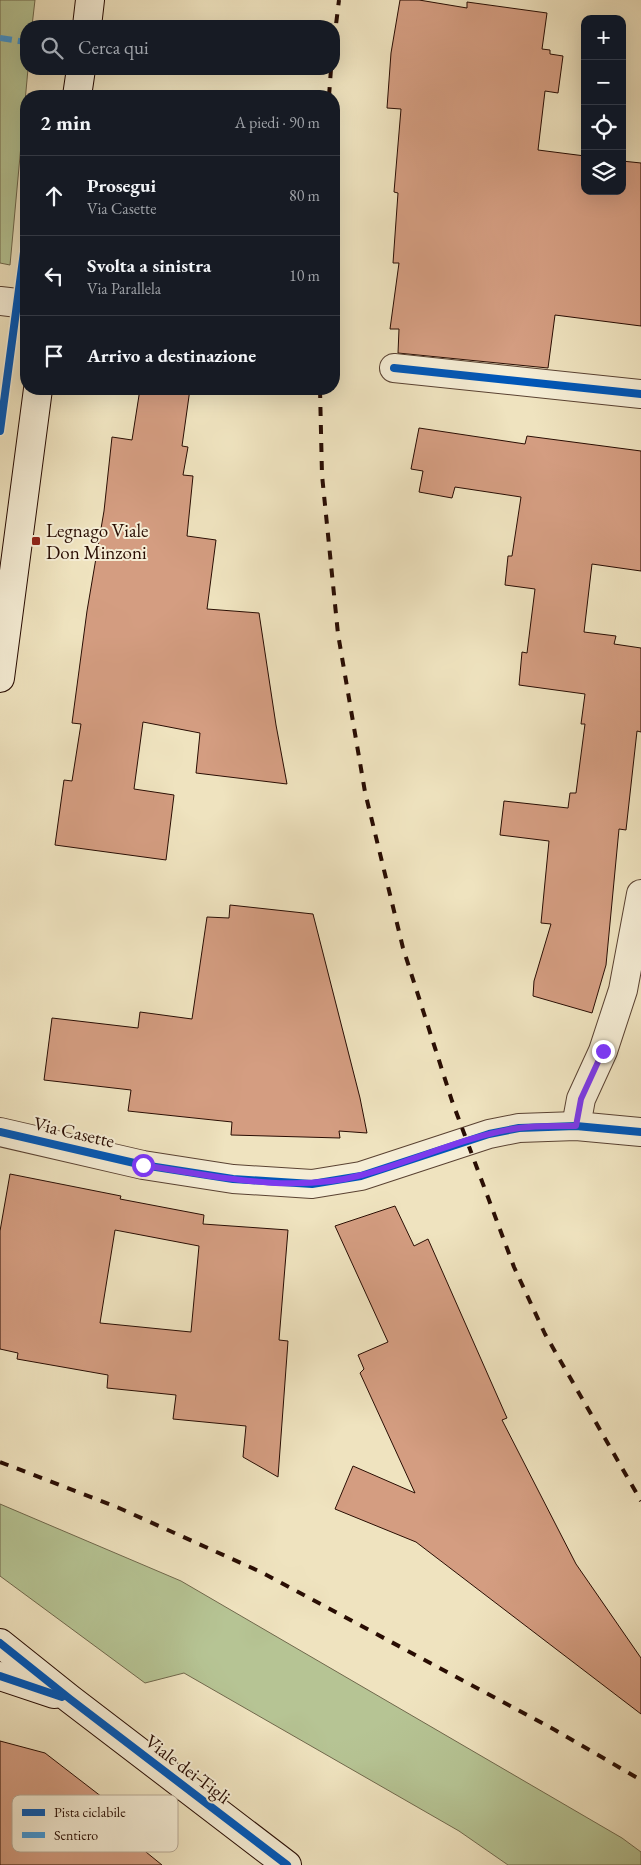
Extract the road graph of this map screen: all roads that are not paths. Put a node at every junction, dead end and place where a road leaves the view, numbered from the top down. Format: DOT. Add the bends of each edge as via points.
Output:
graph roads {
  1 [pos="90,0"];
  2 [pos="88,20"];
  3 [pos="80,75"];
  4 [pos="78,90"];
  5 [pos="0,301"];
  6 [pos="20,303"];
  7 [pos="394,368"];
  8 [pos="641,394"];
  9 [pos="37,395"];
  10 [pos="0,678"];
  11 [pos="641,894"];
  12 [pos="576,1126"];
  13 [pos="0,1132"];
  14 [pos="641,1132"];
  15 [pos="0,1643"];
  16 [pos="0,1676"];
  17 [pos="70,1699"];
  18 [pos="287,1865"];
  1 -- 2 [label="street"];
  3 -- 4 [label="street"];
  5 -- 6 [label="street"];
  7 -- 8 [label="street"];
  9 -- 10 [label="street"];
  11 -- 12 [label="street" via="623,990 603,1051 581,1099"];
  12 -- 13 [label="street, Via Casette" via="519,1128 496,1133 361,1176 312,1184 233,1179 143,1165"];
  12 -- 14 [label="street, Via Casette"];
  15 -- 17 [label="street, Viale dei Tigli"];
  16 -- 17 [label="street, Viale dei Tigli"];
  17 -- 18 [label="street, Viale dei Tigli"];
}
